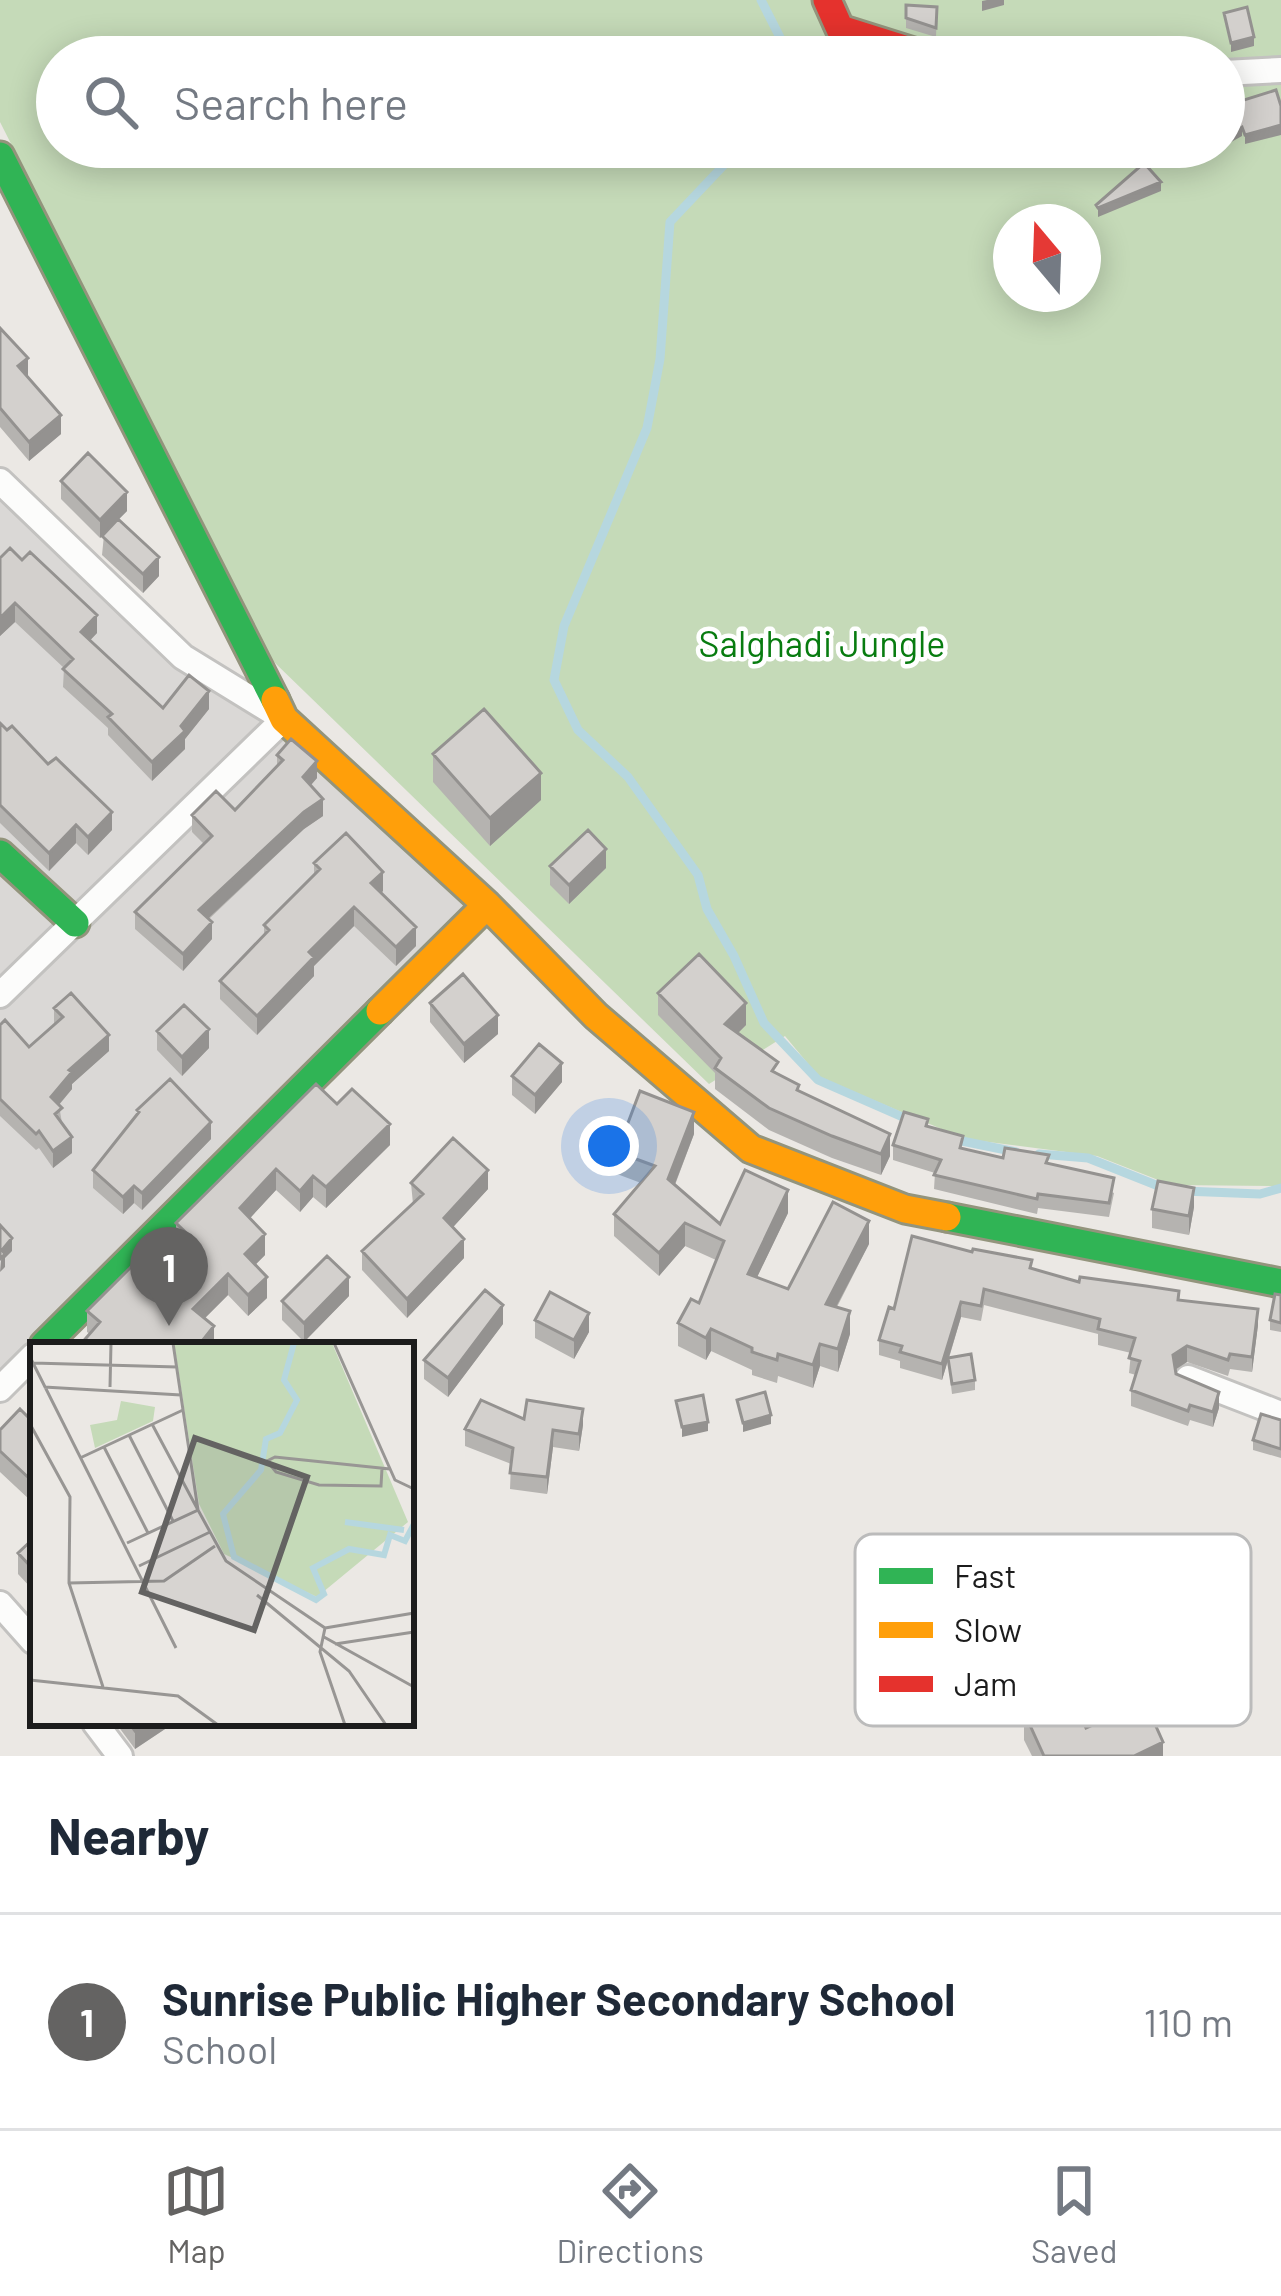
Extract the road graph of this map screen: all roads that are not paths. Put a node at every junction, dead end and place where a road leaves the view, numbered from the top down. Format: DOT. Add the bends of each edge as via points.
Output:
graph roads {
  1 [pos="827,0"];
  2 [pos="863,36"];
  3 [pos="1281,70"];
  4 [pos="1245,73"];
  5 [pos="0,156"];
  6 [pos="0,481"];
  7 [pos="284,719"];
  8 [pos="0,854"];
  9 [pos="487,904"];
  10 [pos="75,923"];
  11 [pos="0,995"];
  12 [pos="1281,1282"];
  13 [pos="47,1342"];
  14 [pos="30,1359"];
  15 [pos="1188,1378"];
  16 [pos="0,1389"];
  17 [pos="1281,1414"];
  18 [pos="0,1604"];
  19 [pos="30,1638"];
  20 [pos="97,1726"];
  21 [pos="121,1756"];
  1 -- 2 [label="street" via="841,29"];
  3 -- 4 [label="street"];
  5 -- 7 [label="street"];
  6 -- 7 [label="street" via="183,657"];
  7 -- 9 [label="street"];
  7 -- 10 [label="street"];
  8 -- 10 [label="street"];
  9 -- 12 [label="street" via="596,1016 751,1148 905,1209"];
  9 -- 13 [label="street"];
  10 -- 11 [label="street"];
  14 -- 16 [label="street"];
  15 -- 17 [label="street"];
  18 -- 19 [label="street"];
  20 -- 21 [label="street"];
}
